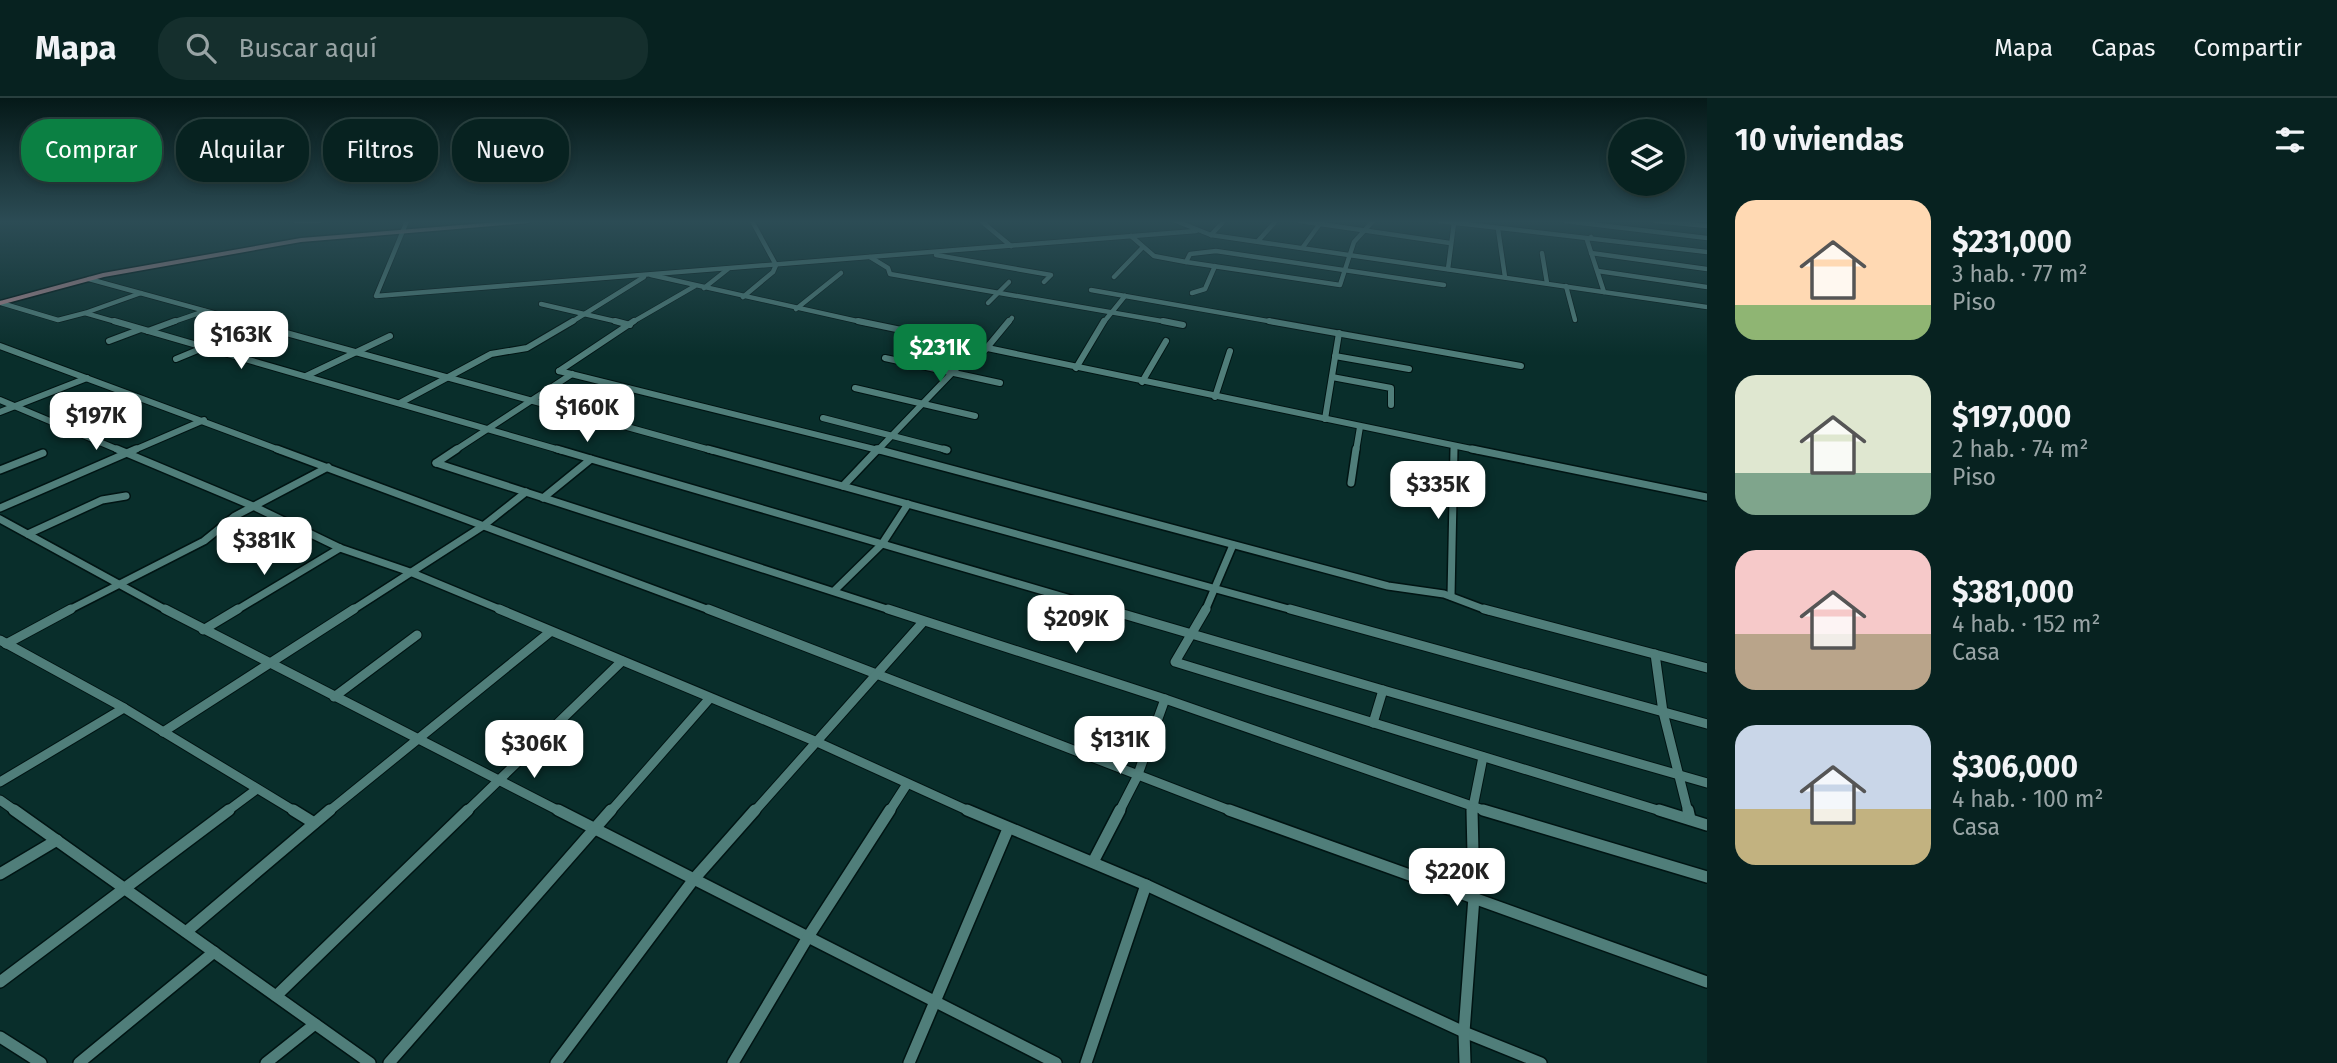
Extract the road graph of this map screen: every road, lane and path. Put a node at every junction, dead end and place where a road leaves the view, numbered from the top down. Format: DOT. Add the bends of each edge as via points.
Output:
graph roads {
  1 [pos="159,266"];
  2 [pos="389,266"];
  3 [pos="764,266"];
  4 [pos="776,266"];
  5 [pos="885,266"];
  6 [pos="999,266"];
  7 [pos="1125,266"];
  8 [pos="1215,266"];
  9 [pos="1317,266"];
  10 [pos="1345,266"];
  11 [pos="1428,266"];
  12 [pos="1503,266"];
  13 [pos="1544,266"];
  14 [pos="1596,266"];
  15 [pos="1685,266"];
  16 [pos="728,269"];
  17 [pos="1448,269"];
  18 [pos="1707,269"];
  19 [pos="1344,270"];
  20 [pos="1598,271"];
  21 [pos="841,273"];
  22 [pos="648,276"];
  23 [pos="1114,277"];
  24 [pos="1505,277"];
  25 [pos="89,279"];
  26 [pos="1009,282"];
  27 [pos="1044,282"];
  28 [pos="1547,284"];
  29 [pos="1444,285"];
  30 [pos="695,286"];
  31 [pos="1566,286"];
  32 [pos="1707,287"];
  33 [pos="704,288"];
  34 [pos="1091,290"];
  35 [pos="998,292"];
  36 [pos="1604,292"];
  37 [pos="141,293"];
  38 [pos="1192,293"];
  39 [pos="1125,296"];
  40 [pos="743,297"];
  41 [pos="1,303"];
  42 [pos="988,303"];
  43 [pos="541,304"];
  44 [pos="1707,307"];
  45 [pos="796,309"];
  46 [pos="205,311"];
  47 [pos="1110,312"];
  48 [pos="85,313"];
  49 [pos="585,314"];
  50 [pos="1012,318"];
  51 [pos="1575,320"];
  52 [pos="630,325"];
  53 [pos="1183,325"];
  54 [pos="145,330"];
  55 [pos="274,330"];
  56 [pos="1339,333"];
  57 [pos="390,336"];
  58 [pos="109,341"];
  59 [pos="1166,341"];
  60 [pos="0,346"];
  61 [pos="205,347"];
  62 [pos="976,348"];
  63 [pos="985,350"];
  64 [pos="1230,351"];
  65 [pos="223,352"];
  66 [pos="356,352"];
  67 [pos="1335,356"];
  68 [pos="885,358"];
  69 [pos="176,359"];
  70 [pos="1521,366"];
  71 [pos="1076,368"];
  72 [pos="1409,369"];
  73 [pos="952,373"];
  74 [pos="572,374"];
  75 [pos="306,376"];
  76 [pos="1332,377"];
  77 [pos="88,378"];
  78 [pos="449,378"];
  79 [pos="1142,382"];
  80 [pos="1000,383"];
  81 [pos="855,388"];
  82 [pos="1215,397"];
  83 [pos="0,400"];
  84 [pos="533,401"];
  85 [pos="400,403"];
  86 [pos="923,404"];
  87 [pos="1391,405"];
  88 [pos="16,406"];
  89 [pos="0,412"];
  90 [pos="975,416"];
  91 [pos="823,418"];
  92 [pos="1325,419"];
  93 [pos="204,420"];
  94 [pos="1360,426"];
  95 [pos="489,428"];
  96 [pos="892,436"];
  97 [pos="1454,446"];
  98 [pos="879,450"];
  99 [pos="947,450"];
  100 [pos="43,453"];
  101 [pos="125,454"];
  102 [pos="591,459"];
  103 [pos="328,467"];
  104 [pos="0,470"];
  105 [pos="1352,484"];
  106 [pos="843,486"];
  107 [pos="526,492"];
  108 [pos="126,496"];
  109 [pos="543,498"];
  110 [pos="1707,498"];
  111 [pos="908,504"];
  112 [pos="255,507"];
  113 [pos="0,508"];
  114 [pos="0,519"];
  115 [pos="483,526"];
  116 [pos="28,534"];
  117 [pos="881,544"];
  118 [pos="1233,545"];
  119 [pos="340,548"];
  120 [pos="410,572"];
  121 [pos="118,584"];
  122 [pos="1218,589"];
  123 [pos="834,592"];
  124 [pos="1451,596"];
  125 [pos="923,622"];
  126 [pos="203,630"];
  127 [pos="550,632"];
  128 [pos="417,635"];
  129 [pos="1193,637"];
  130 [pos="3,642"];
  131 [pos="1655,654"];
  132 [pos="622,662"];
  133 [pos="267,663"];
  134 [pos="1707,668"];
  135 [pos="876,672"];
  136 [pos="1383,690"];
  137 [pos="334,697"];
  138 [pos="710,698"];
  139 [pos="1165,699"];
  140 [pos="124,708"];
  141 [pos="1663,712"];
  142 [pos="1373,723"];
  143 [pos="1707,724"];
  144 [pos="163,732"];
  145 [pos="416,738"];
  146 [pos="817,742"];
  147 [pos="1483,757"];
  148 [pos="1681,775"];
  149 [pos="1137,777"];
  150 [pos="501,781"];
  151 [pos="0,782"];
  152 [pos="1707,783"];
  153 [pos="907,784"];
  154 [pos="257,789"];
  155 [pos="0,800"];
  156 [pos="1472,807"];
  157 [pos="1689,819"];
  158 [pos="314,823"];
  159 [pos="1707,825"];
  160 [pos="595,829"];
  161 [pos="1008,829"];
  162 [pos="57,840"];
  163 [pos="1093,862"];
  164 [pos="0,874"];
  165 [pos="1707,877"];
  166 [pos="694,879"];
  167 [pos="1146,885"];
  168 [pos="125,887"];
  169 [pos="1474,897"];
  170 [pos="186,932"];
  171 [pos="808,937"];
  172 [pos="214,952"];
  173 [pos="0,982"];
  174 [pos="1707,982"];
  175 [pos="276,996"];
  176 [pos="937,1002"];
  177 [pos="315,1024"];
  178 [pos="1464,1032"];
  179 [pos="0,1037"];
  180 [pos="41,1063"];
  181 [pos="79,1063"];
  182 [pos="266,1063"];
  183 [pos="370,1063"];
  184 [pos="389,1063"];
  185 [pos="556,1063"];
  186 [pos="733,1063"];
  187 [pos="909,1063"];
  188 [pos="1056,1063"];
  189 [pos="1086,1063"];
  190 [pos="1465,1063"];
  191 [pos="1541,1063"];
  1 -- 25 [label="main road"];
  2 -- 22 [label="street" via="376,296"];
  3 -- 16 [label="street"];
  4 -- 40 [label="street"];
  5 -- 35 [label="street" via="890,274"];
  6 -- 27 [label="street" via="1051,275"];
  7 -- 23 [label="street"];
  8 -- 19 [label="street" via="1340,285"];
  8 -- 38 [label="street" via="1207,288"];
  9 -- 19 [label="street"];
  10 -- 19 [label="street"];
  11 -- 17 [label="street"];
  12 -- 24 [label="street"];
  13 -- 28 [label="street"];
  14 -- 20 [label="street"];
  15 -- 18 [label="street"];
  16 -- 22 [label="street"];
  16 -- 33 [label="street"];
  17 -- 24 [label="street"];
  19 -- 29 [label="street"];
  20 -- 32 [label="street"];
  20 -- 36 [label="street"];
  21 -- 45 [label="street"];
  22 -- 30 [label="street"];
  22 -- 49 [label="street"];
  24 -- 28 [label="street"];
  25 -- 37 [label="street"];
  25 -- 41 [label="main road"];
  26 -- 35 [label="street"];
  28 -- 31 [label="street"];
  30 -- 33 [label="street"];
  30 -- 52 [label="street"];
  31 -- 36 [label="street"];
  31 -- 51 [label="street"];
  33 -- 40 [label="street"];
  34 -- 39 [label="street"];
  35 -- 42 [label="street"];
  35 -- 47 [label="street"];
  36 -- 44 [label="street"];
  37 -- 46 [label="street"];
  37 -- 48 [label="street"];
  39 -- 47 [label="street"];
  39 -- 56 [label="street"];
  40 -- 45 [label="street"];
  41 -- 48 [label="street" via="58,320"];
  43 -- 49 [label="street"];
  45 -- 62 [label="street"];
  46 -- 54 [label="street"];
  46 -- 55 [label="street"];
  47 -- 53 [label="street"];
  47 -- 71 [label="street"];
  48 -- 54 [label="street"];
  49 -- 52 [label="street"];
  49 -- 78 [label="street" via="527,348 491,354"];
  50 -- 63 [label="street"];
  52 -- 74 [label="street" via="559,371"];
  54 -- 58 [label="street"];
  54 -- 61 [label="street"];
  55 -- 65 [label="street"];
  55 -- 66 [label="street"];
  56 -- 67 [label="street"];
  56 -- 70 [label="street"];
  57 -- 66 [label="street"];
  59 -- 79 [label="street"];
  60 -- 77 [label="street"];
  61 -- 65 [label="street"];
  61 -- 69 [label="street"];
  62 -- 63 [label="street"];
  62 -- 73 [label="street"];
  63 -- 71 [label="street"];
  64 -- 82 [label="street"];
  65 -- 75 [label="street"];
  66 -- 75 [label="street"];
  66 -- 78 [label="street"];
  67 -- 72 [label="street"];
  67 -- 76 [label="street"];
  68 -- 73 [label="street"];
  71 -- 79 [label="street"];
  73 -- 80 [label="street"];
  73 -- 86 [label="street"];
  74 -- 84 [label="street"];
  74 -- 98 [label="street"];
  75 -- 85 [label="street"];
  76 -- 87 [label="street" via="1391,388"];
  76 -- 92 [label="street"];
  77 -- 88 [label="street"];
  77 -- 93 [label="street"];
  78 -- 84 [label="street"];
  78 -- 85 [label="street"];
  79 -- 82 [label="street"];
  81 -- 86 [label="street"];
  82 -- 92 [label="street"];
  83 -- 88 [label="street"];
  84 -- 95 [label="street"];
  84 -- 106 [label="street"];
  85 -- 95 [label="street"];
  86 -- 90 [label="street"];
  86 -- 96 [label="street"];
  88 -- 89 [label="street"];
  88 -- 101 [label="street"];
  91 -- 96 [label="street"];
  92 -- 94 [label="street"];
  93 -- 101 [label="street"];
  93 -- 103 [label="street"];
  94 -- 97 [label="street"];
  94 -- 105 [label="street"];
  95 -- 102 [label="street"];
  95 -- 107 [label="street" via="436,463"];
  96 -- 98 [label="street"];
  96 -- 99 [label="street"];
  97 -- 110 [label="street"];
  97 -- 124 [label="street"];
  98 -- 106 [label="street"];
  98 -- 118 [label="street"];
  100 -- 104 [label="street"];
  101 -- 112 [label="street"];
  101 -- 113 [label="street"];
  102 -- 109 [label="street"];
  102 -- 117 [label="street"];
  103 -- 112 [label="street"];
  103 -- 115 [label="street"];
  106 -- 111 [label="street"];
  107 -- 109 [label="street"];
  107 -- 115 [label="street"];
  108 -- 116 [label="street" via="102,500"];
  109 -- 123 [label="street"];
  111 -- 117 [label="street"];
  111 -- 122 [label="street"];
  112 -- 119 [label="street"];
  112 -- 121 [label="street" via="235,516 204,541"];
  114 -- 116 [label="street"];
  115 -- 120 [label="street"];
  115 -- 135 [label="street"];
  116 -- 121 [label="street"];
  117 -- 123 [label="street"];
  117 -- 129 [label="street"];
  118 -- 122 [label="street"];
  118 -- 124 [label="street" via="1388,586"];
  119 -- 120 [label="street"];
  119 -- 126 [label="street"];
  120 -- 127 [label="street"];
  120 -- 133 [label="street"];
  121 -- 126 [label="street"];
  121 -- 130 [label="street"];
  122 -- 129 [label="street"];
  122 -- 141 [label="street"];
  123 -- 125 [label="street"];
  124 -- 131 [label="street" via="1491,612"];
  125 -- 135 [label="street"];
  125 -- 139 [label="street"];
  126 -- 133 [label="street"];
  127 -- 132 [label="street"];
  127 -- 145 [label="street"];
  128 -- 137 [label="street"];
  129 -- 136 [label="street"];
  129 -- 142 [label="street" via="1175,662"];
  130 -- 140 [label="street"];
  131 -- 134 [label="street"];
  131 -- 141 [label="street"];
  132 -- 138 [label="street"];
  132 -- 150 [label="street"];
  133 -- 137 [label="street"];
  133 -- 144 [label="street"];
  135 -- 146 [label="street"];
  135 -- 149 [label="street"];
  136 -- 142 [label="street"];
  136 -- 148 [label="street"];
  137 -- 145 [label="street"];
  138 -- 146 [label="street"];
  138 -- 160 [label="street"];
  139 -- 149 [label="street"];
  139 -- 156 [label="street"];
  140 -- 144 [label="street"];
  140 -- 151 [label="street"];
  141 -- 143 [label="street"];
  141 -- 148 [label="street"];
  142 -- 147 [label="street"];
  144 -- 154 [label="street"];
  145 -- 150 [label="street"];
  145 -- 158 [label="street"];
  146 -- 153 [label="street"];
  146 -- 166 [label="street"];
  147 -- 156 [label="street"];
  147 -- 157 [label="street"];
  148 -- 152 [label="street"];
  148 -- 157 [label="street"];
  149 -- 163 [label="street"];
  149 -- 169 [label="street"];
  150 -- 160 [label="street"];
  150 -- 175 [label="street"];
  153 -- 161 [label="street"];
  153 -- 171 [label="street"];
  154 -- 158 [label="street"];
  154 -- 168 [label="street"];
  155 -- 162 [label="street"];
  156 -- 165 [label="street"];
  156 -- 169 [label="street"];
  157 -- 159 [label="street"];
  158 -- 170 [label="street"];
  160 -- 166 [label="street"];
  160 -- 184 [label="street"];
  161 -- 163 [label="street"];
  161 -- 176 [label="street"];
  162 -- 164 [label="street"];
  162 -- 168 [label="street"];
  163 -- 167 [label="street"];
  166 -- 171 [label="street"];
  166 -- 185 [label="street"];
  167 -- 178 [label="street"];
  167 -- 189 [label="street"];
  168 -- 170 [label="street"];
  168 -- 173 [label="street"];
  169 -- 174 [label="street"];
  169 -- 178 [label="street"];
  170 -- 172 [label="street"];
  171 -- 176 [label="street"];
  171 -- 186 [label="street"];
  172 -- 175 [label="street"];
  172 -- 181 [label="street"];
  175 -- 177 [label="street"];
  176 -- 187 [label="street"];
  176 -- 188 [label="street"];
  177 -- 182 [label="street"];
  177 -- 183 [label="street"];
  178 -- 190 [label="street"];
  178 -- 191 [label="street"];
  179 -- 180 [label="street"];
}
